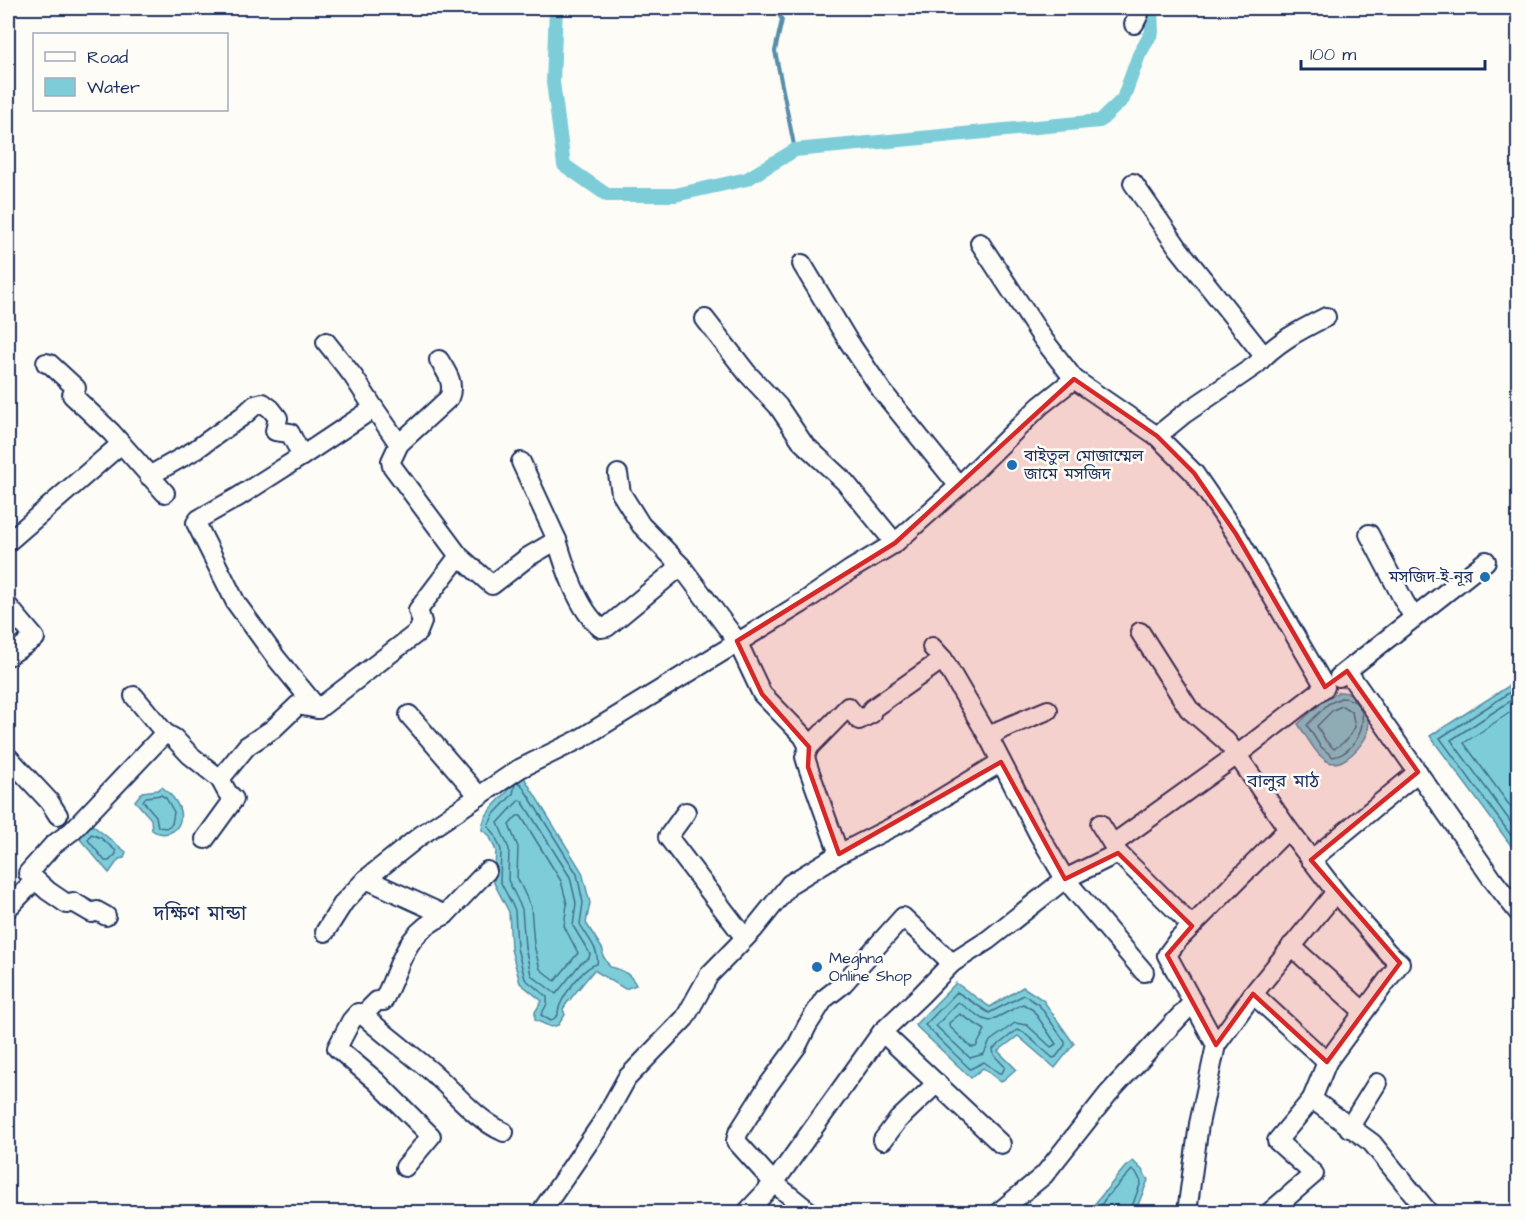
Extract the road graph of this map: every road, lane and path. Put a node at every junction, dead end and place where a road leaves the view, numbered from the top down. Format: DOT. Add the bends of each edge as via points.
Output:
graph roads {
  1 [pos="1133,183"];
  2 [pos="980,243"];
  3 [pos="802,264"];
  4 [pos="1326,317"];
  5 [pos="705,319"];
  6 [pos="326,342"];
  7 [pos="1264,356"];
  8 [pos="439,360"];
  9 [pos="46,363"];
  10 [pos="1074,379"];
  11 [pos="374,408"];
  12 [pos="1157,436"];
  13 [pos="121,444"];
  14 [pos="399,444"];
  15 [pos="302,456"];
  16 [pos="521,462"];
  17 [pos="618,474"];
  18 [pos="149,476"];
  19 [pos="958,486"];
  20 [pos="165,493"];
  21 [pos="1369,534"];
  22 [pos="557,540"];
  23 [pos="8,542"];
  24 [pos="895,543"];
  25 [pos="459,556"];
  26 [pos="1486,561"];
  27 [pos="681,566"];
  28 [pos="8,606"];
  29 [pos="1414,618"];
  30 [pos="1140,632"];
  31 [pos="737,641"];
  32 [pos="8,656"];
  33 [pos="1347,671"];
  34 [pos="1325,687"];
  35 [pos="134,696"];
  36 [pos="318,709"];
  37 [pos="1048,710"];
  38 [pos="409,715"];
  39 [pos="165,733"];
  40 [pos="989,738"];
  41 [pos="809,747"];
  42 [pos="1237,755"];
  43 [pos="8,757"];
  44 [pos="1001,762"];
  45 [pos="1418,772"];
  46 [pos="220,778"];
  47 [pos="479,795"];
  48 [pos="686,812"];
  49 [pos="58,815"];
  50 [pos="1100,824"];
  51 [pos="1288,829"];
  52 [pos="204,839"];
  53 [pos="1115,849"];
  54 [pos="839,854"];
  55 [pos="1311,860"];
  56 [pos="487,871"];
  57 [pos="366,879"];
  58 [pos="1065,879"];
  59 [pos="35,880"];
  60 [pos="1336,892"];
  61 [pos="8,908"];
  62 [pos="1518,912"];
  63 [pos="445,915"];
  64 [pos="106,916"];
  65 [pos="1192,926"];
  66 [pos="325,932"];
  67 [pos="746,938"];
  68 [pos="1291,946"];
  69 [pos="952,963"];
  70 [pos="1144,972"];
  71 [pos="1253,994"];
  72 [pos="1193,1002"];
  73 [pos="1363,1011"];
  74 [pos="364,1014"];
  75 [pos="882,1032"];
  76 [pos="1216,1046"];
  77 [pos="1327,1062"];
  78 [pos="937,1083"];
  79 [pos="1377,1083"];
  80 [pos="1312,1099"];
  81 [pos="1349,1128"];
  82 [pos="504,1132"];
  83 [pos="883,1140"];
  84 [pos="1001,1144"];
  85 [pos="405,1167"];
  86 [pos="774,1183"];
  87 [pos="541,1212"];
  88 [pos="747,1212"];
  89 [pos="810,1212"];
  90 [pos="999,1212"];
  91 [pos="1187,1212"];
  92 [pos="1270,1212"];
  93 [pos="1428,1212"];
  1 -- 7 [label="street" via="1179,249"];
  2 -- 10 [label="street"];
  3 -- 19 [label="street" via="882,391"];
  4 -- 7 [label="street" via="1291,335"];
  5 -- 24 [label="street" via="778,406 803,443 845,482"];
  6 -- 11 [label="street"];
  7 -- 12 [label="street"];
  8 -- 14 [label="street" via="452,382 449,398"];
  9 -- 13 [label="street" via="76,388 72,395"];
  10 -- 12 [label="street"];
  10 -- 19 [label="street" via="1040,406"];
  11 -- 14 [label="street"];
  11 -- 15 [label="street"];
  12 -- 34 [label="street" via="1194,473 1236,534"];
  13 -- 18 [label="street"];
  13 -- 23 [label="street"];
  14 -- 25 [label="street" via="392,456 393,466"];
  15 -- 18 [label="street" via="290,433 275,431 278,418 263,403"];
  15 -- 36 [label="street" via="196,523 236,603"];
  16 -- 22 [label="street"];
  17 -- 27 [label="street" via="621,494 641,525"];
  18 -- 20 [label="street"];
  19 -- 24 [label="street"];
  21 -- 29 [label="street"];
  22 -- 25 [label="street" via="528,556 492,585"];
  22 -- 27 [label="street" via="577,594 602,628"];
  24 -- 31 [label="street"];
  25 -- 36 [label="street" via="418,610 422,622 418,632"];
  26 -- 29 [label="street"];
  27 -- 31 [label="street"];
  28 -- 32 [label="street" via="35,638"];
  29 -- 33 [label="street"];
  30 -- 42 [label="street" via="1189,709"];
  31 -- 41 [label="street" via="762,694"];
  31 -- 47 [label="street" via="580,739 519,769"];
  33 -- 34 [label="street"];
  33 -- 45 [label="street"];
  34 -- 42 [label="street"];
  35 -- 39 [label="street"];
  36 -- 46 [label="street" via="298,705 273,729 247,746"];
  37 -- 40 [label="street"];
  38 -- 47 [label="street"];
  39 -- 46 [label="street"];
  39 -- 59 [label="street" via="85,818 46,852 28,873"];
  40 -- 41 [label="street" via="937,653 871,714 859,720 848,707"];
  40 -- 44 [label="street"];
  41 -- 54 [label="street" via="805,757"];
  42 -- 51 [label="street"];
  42 -- 53 [label="street"];
  43 -- 49 [label="street"];
  44 -- 54 [label="street" via="906,820"];
  44 -- 58 [label="street"];
  45 -- 55 [label="street"];
  45 -- 62 [label="street"];
  46 -- 52 [label="street" via="234,799"];
  47 -- 57 [label="street"];
  48 -- 67 [label="street" via="668,837"];
  50 -- 53 [label="street"];
  51 -- 55 [label="street"];
  51 -- 65 [label="street"];
  53 -- 58 [label="street"];
  53 -- 65 [label="street"];
  54 -- 67 [label="street" via="790,884"];
  55 -- 60 [label="street"];
  56 -- 63 [label="street"];
  57 -- 63 [label="street"];
  57 -- 66 [label="street"];
  58 -- 69 [label="street" via="988,940"];
  58 -- 70 [label="street"];
  59 -- 61 [label="street"];
  59 -- 64 [label="street" via="68,904 73,902"];
  60 -- 68 [label="street"];
  60 -- 73 [label="street" via="1400,963"];
  63 -- 74 [label="street" via="428,922 410,942 383,1001 377,1001"];
  65 -- 72 [label="street" via="1167,955"];
  67 -- 87 [label="street" via="710,975 685,1018 627,1078 602,1123"];
  68 -- 71 [label="street"];
  68 -- 73 [label="street"];
  69 -- 75 [label="street"];
  69 -- 86 [label="street" via="903,917 842,985 824,999 738,1132 736,1141"];
  71 -- 76 [label="street"];
  71 -- 77 [label="street"];
  72 -- 76 [label="street"];
  72 -- 90 [label="street" via="1108,1094 1044,1175"];
  73 -- 77 [label="street"];
  74 -- 82 [label="street" via="474,1113"];
  74 -- 85 [label="street" via="358,1013 351,1021 338,1048 431,1136"];
  75 -- 78 [label="street"];
  75 -- 86 [label="street"];
  76 -- 91 [label="street" via="1199,1125"];
  77 -- 80 [label="street"];
  78 -- 83 [label="street"];
  78 -- 84 [label="street"];
  79 -- 81 [label="street"];
  80 -- 81 [label="street"];
  80 -- 92 [label="street" via="1277,1141 1314,1174"];
  81 -- 93 [label="street" via="1372,1143"];
  86 -- 88 [label="street"];
  86 -- 89 [label="street"];
}
